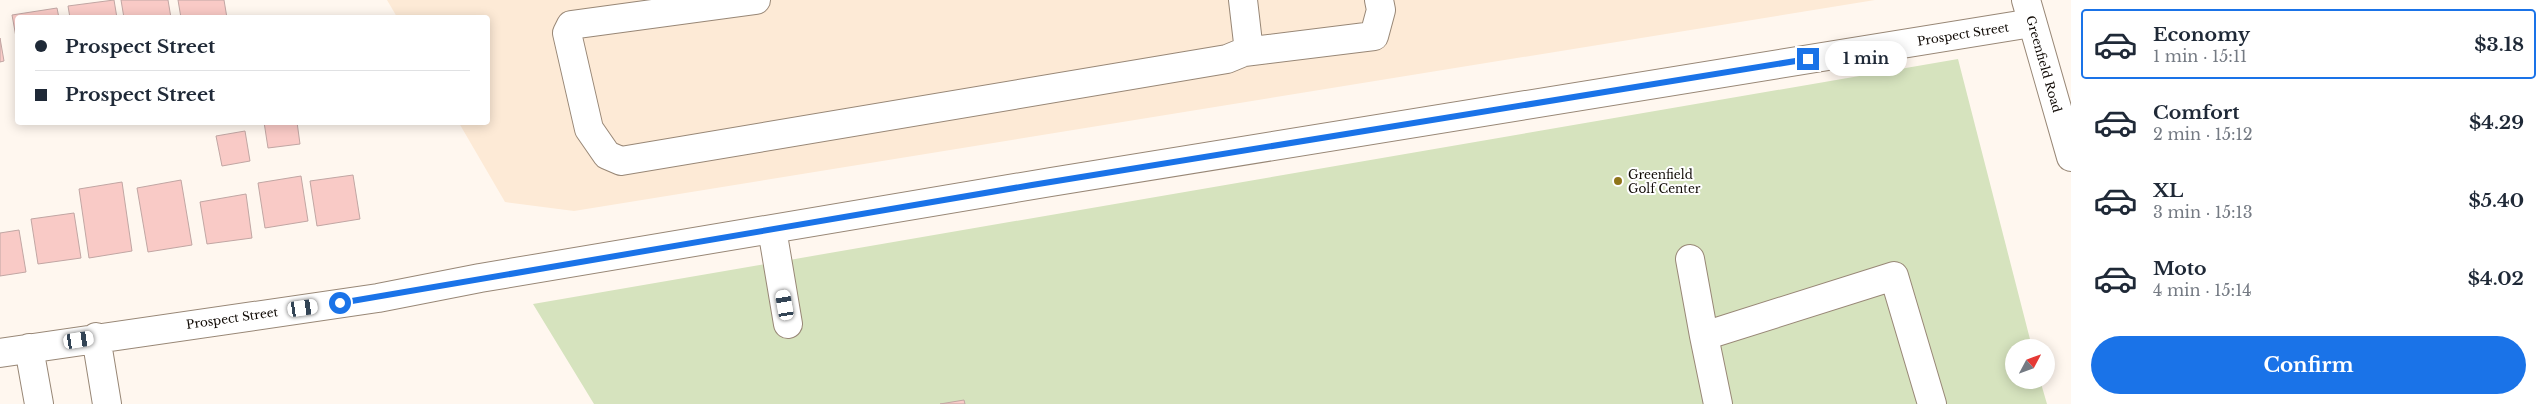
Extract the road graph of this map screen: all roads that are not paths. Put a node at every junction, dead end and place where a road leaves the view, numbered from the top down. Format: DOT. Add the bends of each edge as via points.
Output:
graph roads {
  1 [pos="756,0"];
  2 [pos="1243,0"];
  3 [pos="1379,0"];
  4 [pos="2029,12"];
  5 [pos="1244,52"];
  6 [pos="2071,157"];
  7 [pos="772,229"];
  8 [pos="1690,258"];
  9 [pos="788,324"];
  10 [pos="1704,336"];
  11 [pos="96,337"];
  12 [pos="29,348"];
  13 [pos="0,353"];
  14 [pos="39,404"];
  15 [pos="107,404"];
  16 [pos="1718,404"];
  17 [pos="1932,404"];
  1 -- 5 [label="street" via="570,25 567,33 589,129 607,155 622,161 1217,61"];
  2 -- 5 [label="street" via="1248,43"];
  3 -- 5 [label="street" via="1374,36"];
  4 -- 6 [label="street, Greenfield Road"];
  4 -- 7 [label="street, Prospect Street"];
  7 -- 9 [label="street"];
  7 -- 11 [label="street, Prospect Street" via="378,298"];
  8 -- 10 [label="street"];
  10 -- 16 [label="street"];
  10 -- 17 [label="street" via="1894,276"];
  11 -- 12 [label="street, Prospect Street"];
  11 -- 15 [label="street"];
  12 -- 13 [label="street, Prospect Street"];
  12 -- 14 [label="street"];
}
